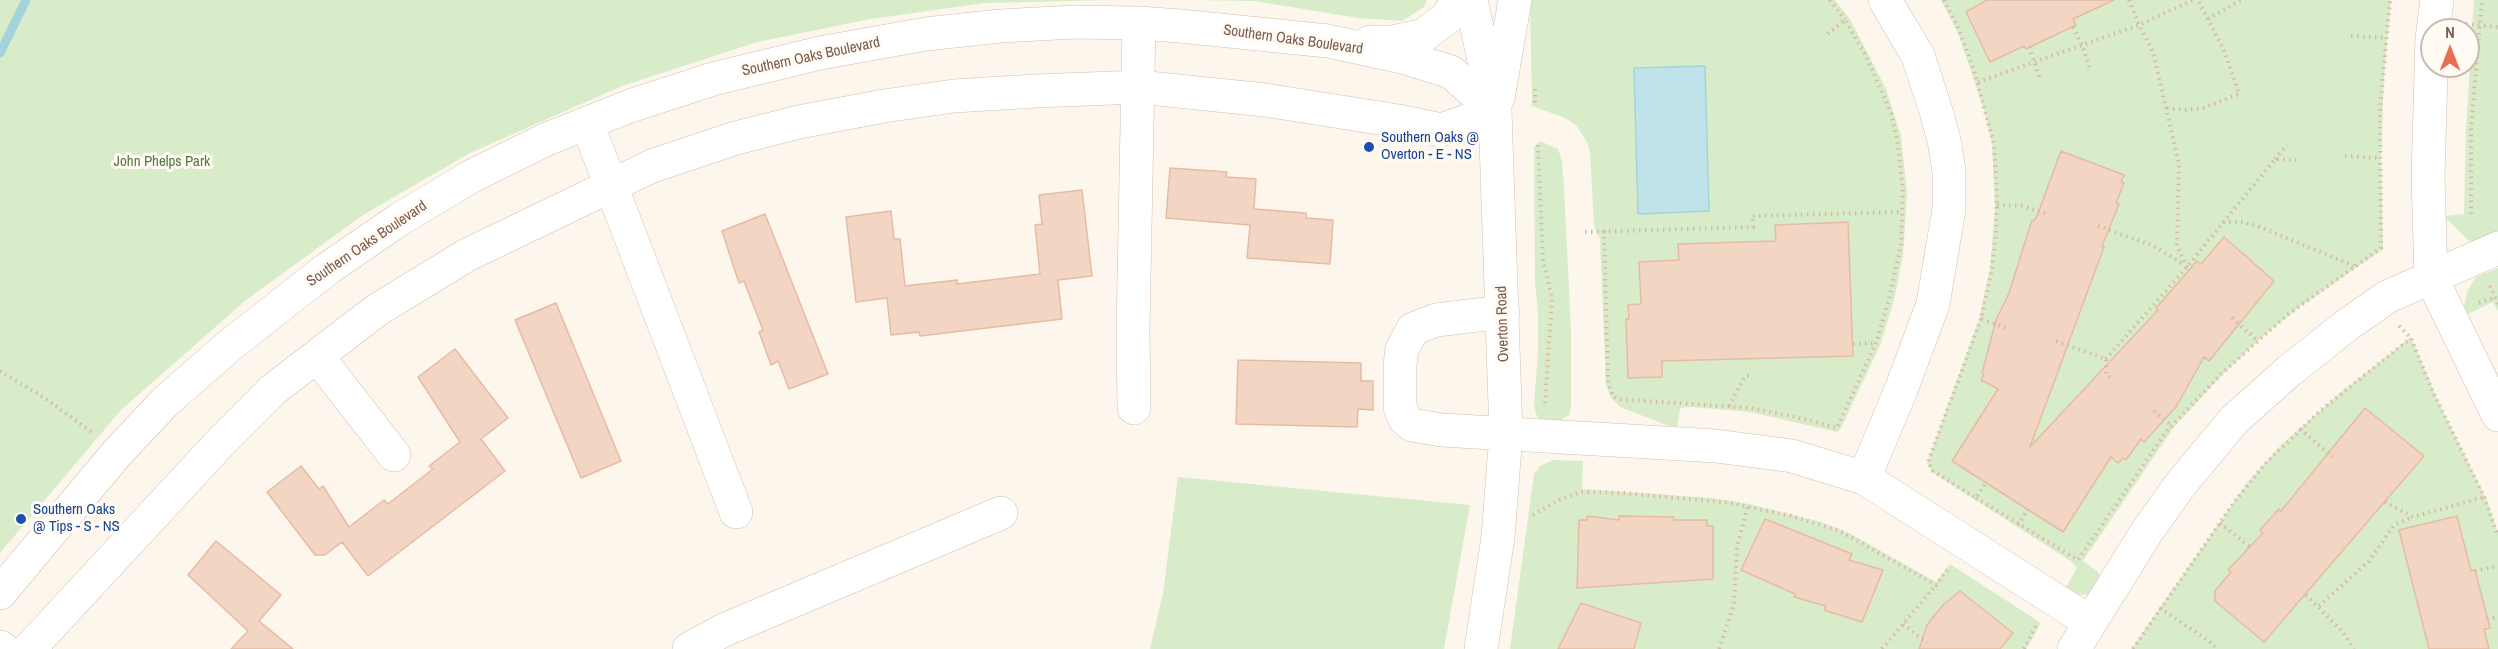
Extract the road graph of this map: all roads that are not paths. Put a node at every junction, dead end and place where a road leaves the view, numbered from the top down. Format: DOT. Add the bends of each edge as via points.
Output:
graph roads {
  1 [pos="1456,0"];
  2 [pos="1471,0"];
  3 [pos="1515,0"];
  4 [pos="1885,0"];
  5 [pos="2437,0"];
  6 [pos="2435,18"];
  7 [pos="1139,23"];
  8 [pos="1328,41"];
  9 [pos="2431,78"];
  10 [pos="1139,87"];
  11 [pos="1495,111"];
  12 [pos="587,123"];
  13 [pos="611,184"];
  14 [pos="2498,248"];
  15 [pos="2431,277"];
  16 [pos="1503,312"];
  17 [pos="317,356"];
  18 [pos="1134,408"];
  19 [pos="2498,415"];
  20 [pos="1506,434"];
  21 [pos="394,455"];
  22 [pos="1864,478"];
  23 [pos="736,512"];
  24 [pos="1001,513"];
  25 [pos="0,593"];
  26 [pos="2082,635"];
  27 [pos="29,649"];
  28 [pos="689,649"];
  29 [pos="1481,649"];
  1 -- 8 [label="street" via="1449,16 1424,34 1392,42"];
  2 -- 11 [label="street, Overton Road"];
  3 -- 11 [label="street"];
  4 -- 22 [label="street" via="1918,56 1944,140 1949,209 1933,304"];
  5 -- 6 [label="street"];
  7 -- 8 [label="street, Southern Oaks Boulevard"];
  7 -- 10 [label="street"];
  7 -- 12 [label="street, Southern Oaks Boulevard" via="1000,26 926,34 820,53 712,79"];
  8 -- 11 [label="street, Southern Oaks Boulevard" via="1451,72"];
  9 -- 15 [label="street"];
  10 -- 11 [label="street" via="1265,100 1441,130"];
  10 -- 13 [label="street" via="954,96 884,106 736,138"];
  10 -- 18 [label="street"];
  11 -- 16 [label="street, Overton Road"];
  12 -- 13 [label="street"];
  12 -- 25 [label="street, Southern Oaks Boulevard" via="472,176 400,219 327,269 229,346 165,402 117,453"];
  13 -- 17 [label="street" via="467,255 377,310"];
  13 -- 23 [label="street"];
  14 -- 15 [label="street"];
  15 -- 19 [label="street"];
  15 -- 26 [label="street" via="2387,297 2347,325 2234,420 2146,532"];
  16 -- 20 [label="street, Overton Road"];
  16 -- 20 [label="street" via="1436,320 1413,329 1402,349 1400,407 1412,425"];
  17 -- 21 [label="street"];
  17 -- 27 [label="street" via="274,389 219,444"];
  20 -- 22 [label="street" via="1716,446 1792,456"];
  20 -- 29 [label="street, Overton Road" via="1498,537"];
  22 -- 26 [label="street"];
  24 -- 28 [label="street" via="724,630"];
}
